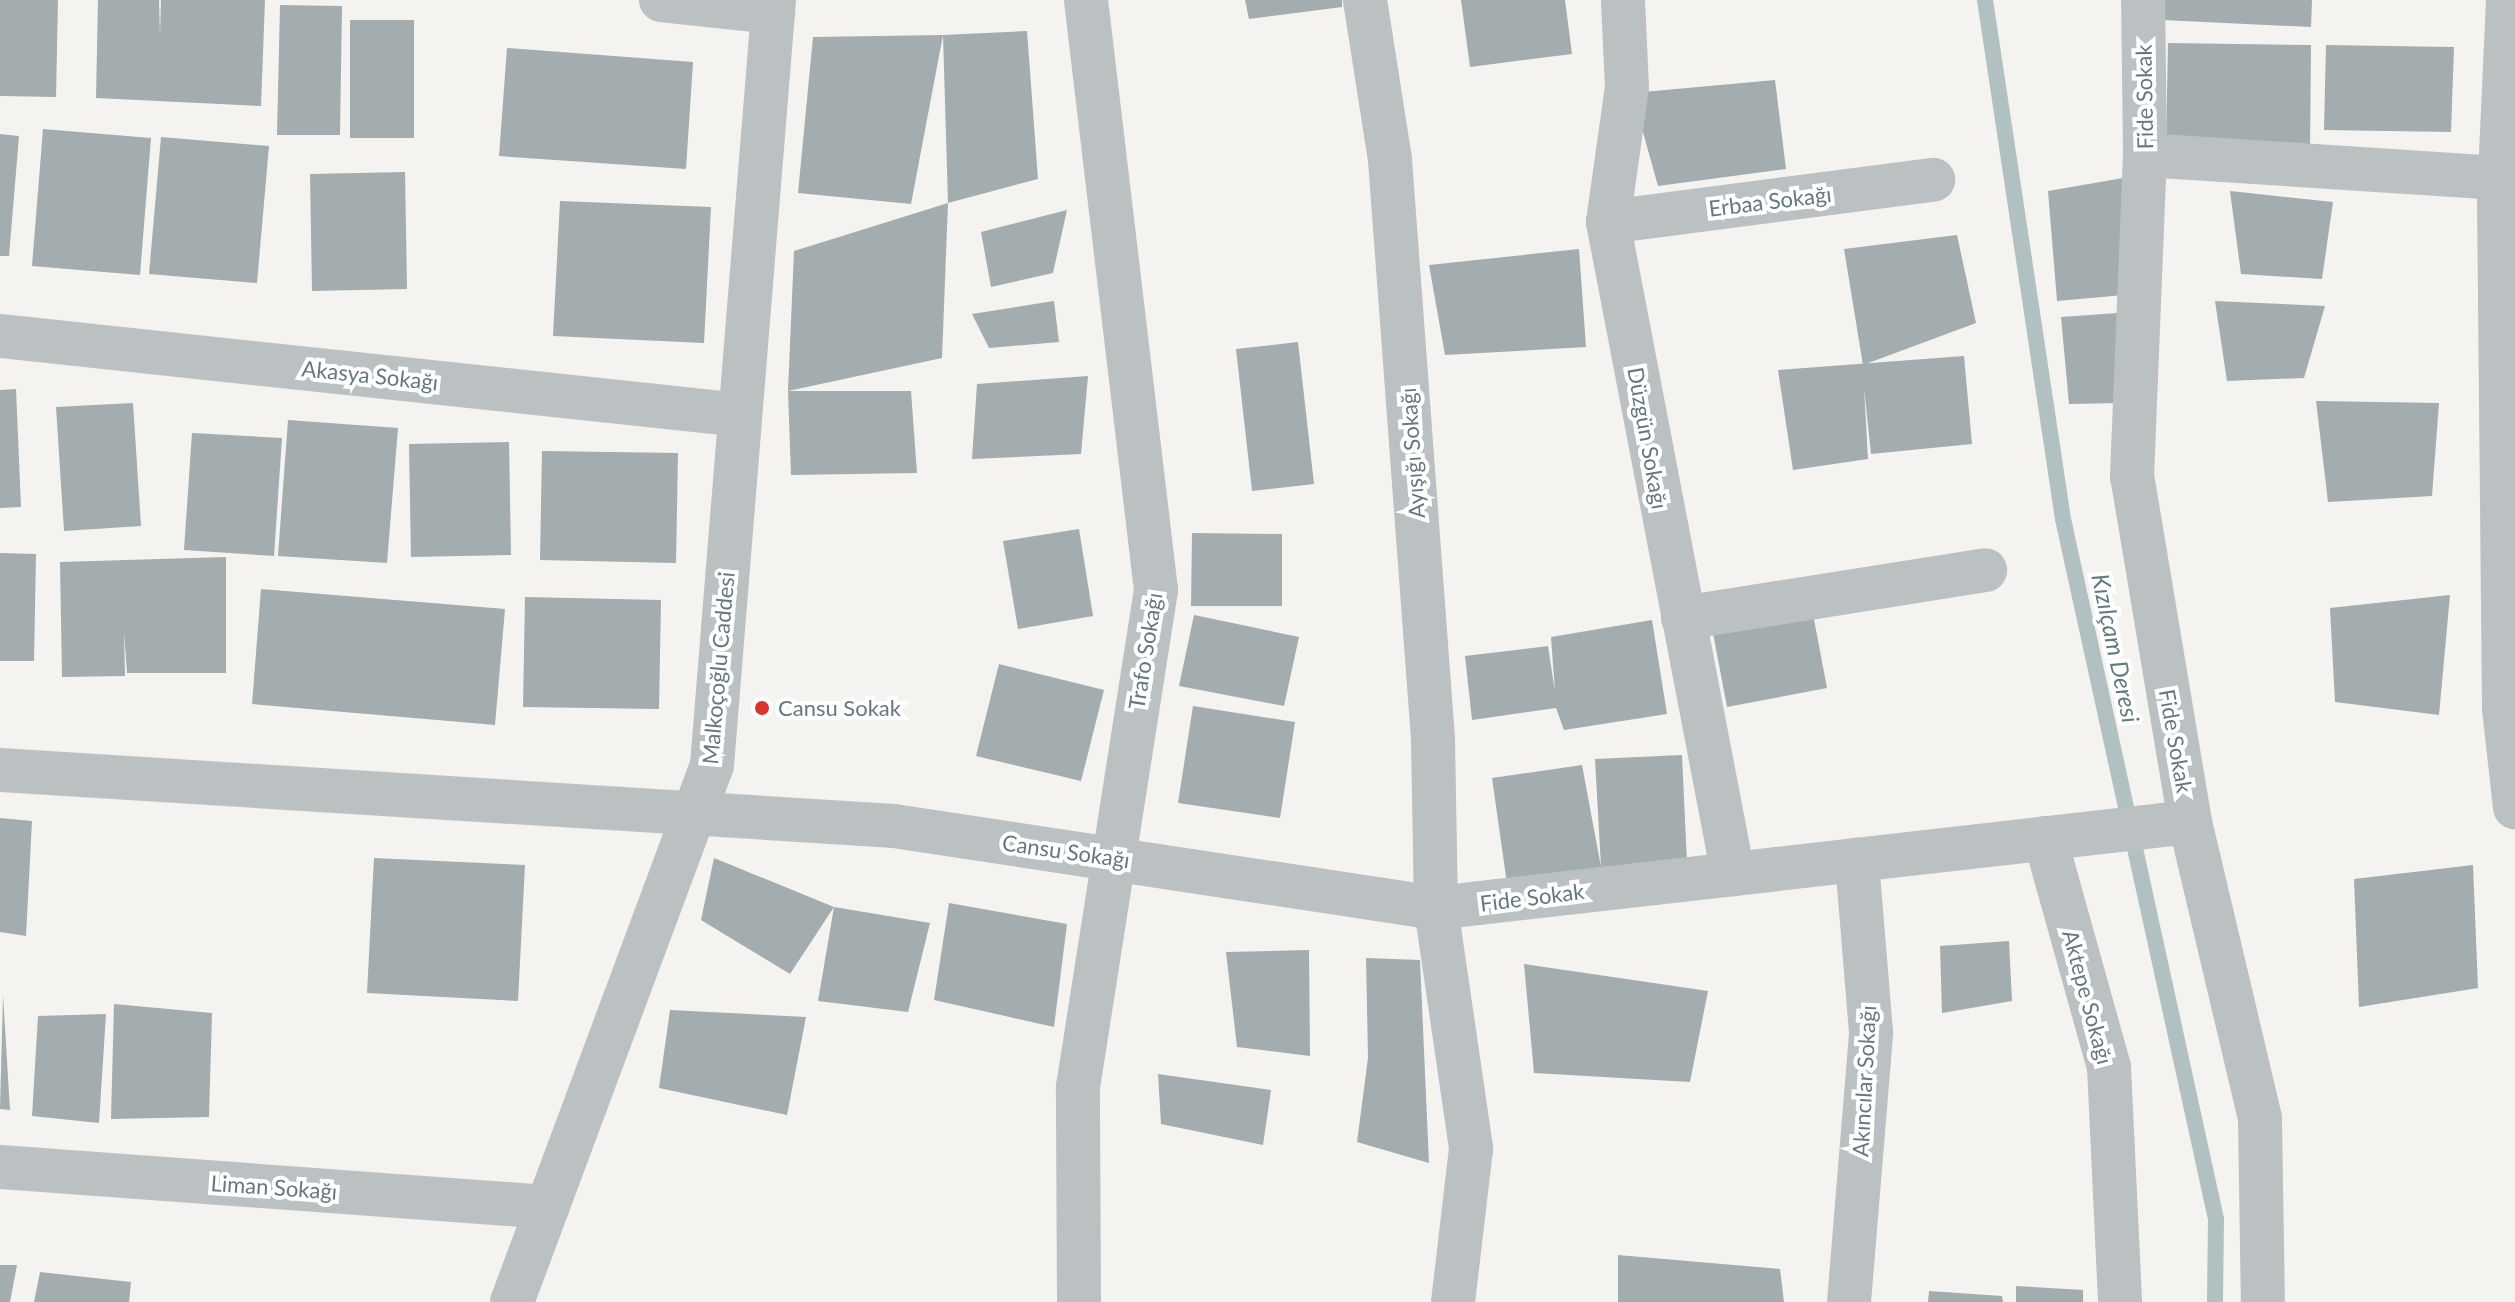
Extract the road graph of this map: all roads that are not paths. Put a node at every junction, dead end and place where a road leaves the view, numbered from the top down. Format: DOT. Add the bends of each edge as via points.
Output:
graph roads {
  1 [pos="661,0"];
  2 [pos="1086,0"];
  3 [pos="1365,0"];
  4 [pos="1623,0"];
  5 [pos="2143,0"];
  6 [pos="2508,0"];
  7 [pos="774,6"];
  8 [pos="2145,155"];
  9 [pos="2508,179"];
  10 [pos="1933,180"];
  11 [pos="1608,222"];
  12 [pos="0,336"];
  13 [pos="740,415"];
  14 [pos="1985,570"];
  15 [pos="1683,618"];
  16 [pos="0,770"];
  17 [pos="2515,807"];
  18 [pos="694,816"];
  19 [pos="2180,823"];
  20 [pos="2045,838"];
  21 [pos="1111,858"];
  22 [pos="1857,860"];
  23 [pos="1733,874"];
  24 [pos="1436,908"];
  25 [pos="0,1167"];
  26 [pos="548,1207"];
  27 [pos="512,1302"];
  28 [pos="1079,1302"];
  29 [pos="1453,1302"];
  30 [pos="1849,1302"];
  31 [pos="2120,1302"];
  32 [pos="2263,1302"];
  1 -- 7 [label="street"];
  2 -- 21 [label="street, Trafo Sokağı" via="1156,590"];
  3 -- 24 [label="street, Ayışığı Sokağı" via="1390,160 1433,739"];
  4 -- 11 [label="street, Düzgün Sokağı" via="1627,87"];
  5 -- 8 [label="street, Fide Sokak"];
  6 -- 9 [label="street"];
  7 -- 13 [label="street, Malkoçoğlu Caddesi"];
  8 -- 9 [label="street"];
  8 -- 19 [label="street, Fide Sokak" via="2132,477"];
  9 -- 17 [label="street" via="2504,708"];
  10 -- 11 [label="street, Erbaa Sokağı"];
  11 -- 15 [label="street, Düzgün Sokağı"];
  12 -- 13 [label="street, Akasya Sokağı"];
  13 -- 18 [label="street, Malkoçoğlu Caddesi" via="712,765"];
  14 -- 15 [label="street"];
  15 -- 23 [label="street, Düzgün Sokağı"];
  16 -- 18 [label="street, Cansu Sokağı"];
  18 -- 21 [label="street, Cansu Sokağı" via="894,826"];
  18 -- 26 [label="street, Malkoçoğlu Caddesi"];
  19 -- 20 [label="street, Fide Sokak"];
  19 -- 32 [label="street" via="2260,1119"];
  20 -- 22 [label="street, Fide Sokak"];
  20 -- 31 [label="street, Aktepe Sokağı" via="2109,1067"];
  21 -- 24 [label="street, Cansu Sokağı"];
  21 -- 28 [label="street, Trafo Sokağı" via="1078,1087"];
  22 -- 23 [label="street, Fide Sokak"];
  22 -- 30 [label="street, Akıncılar Sokağı" via="1871,1032"];
  23 -- 24 [label="street, Fide Sokak"];
  24 -- 29 [label="street, Ayışığı Sokağı" via="1471,1149"];
  25 -- 26 [label="street, Liman Sokağı"];
  26 -- 27 [label="street, Malkoçoğlu Caddesi"];
}
